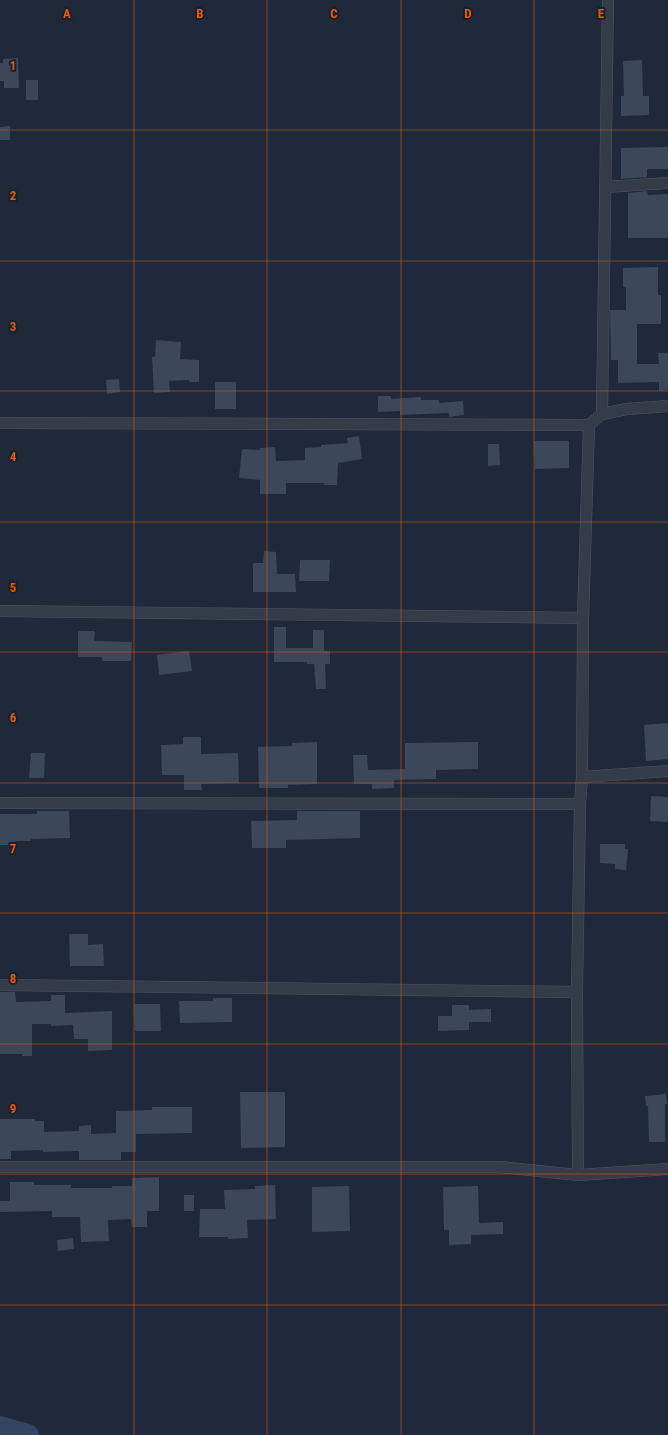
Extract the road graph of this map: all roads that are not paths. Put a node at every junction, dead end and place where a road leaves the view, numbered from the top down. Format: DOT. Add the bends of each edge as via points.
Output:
graph roads {
  1 [pos="608,0"];
  2 [pos="668,183"];
  3 [pos="605,187"];
  4 [pos="668,406"];
  5 [pos="602,414"];
  6 [pos="0,423"];
  7 [pos="589,425"];
  8 [pos="0,611"];
  9 [pos="583,618"];
  10 [pos="668,771"];
  11 [pos="582,777"];
  12 [pos="0,803"];
  13 [pos="580,804"];
  14 [pos="0,985"];
  15 [pos="577,992"];
  16 [pos="0,1167"];
  17 [pos="668,1169"];
  18 [pos="578,1175"];
  1 -- 3 [label="street"];
  2 -- 3 [label="street"];
  3 -- 5 [label="street"];
  4 -- 5 [label="street"];
  5 -- 7 [label="street"];
  6 -- 7 [label="street"];
  7 -- 9 [label="street"];
  8 -- 9 [label="street"];
  9 -- 11 [label="street"];
  10 -- 11 [label="street"];
  11 -- 13 [label="street"];
  12 -- 13 [label="street"];
  13 -- 15 [label="street"];
  14 -- 15 [label="street"];
  15 -- 18 [label="street"];
  16 -- 18 [label="street" via="500,1167"];
  17 -- 18 [label="street"];
}
